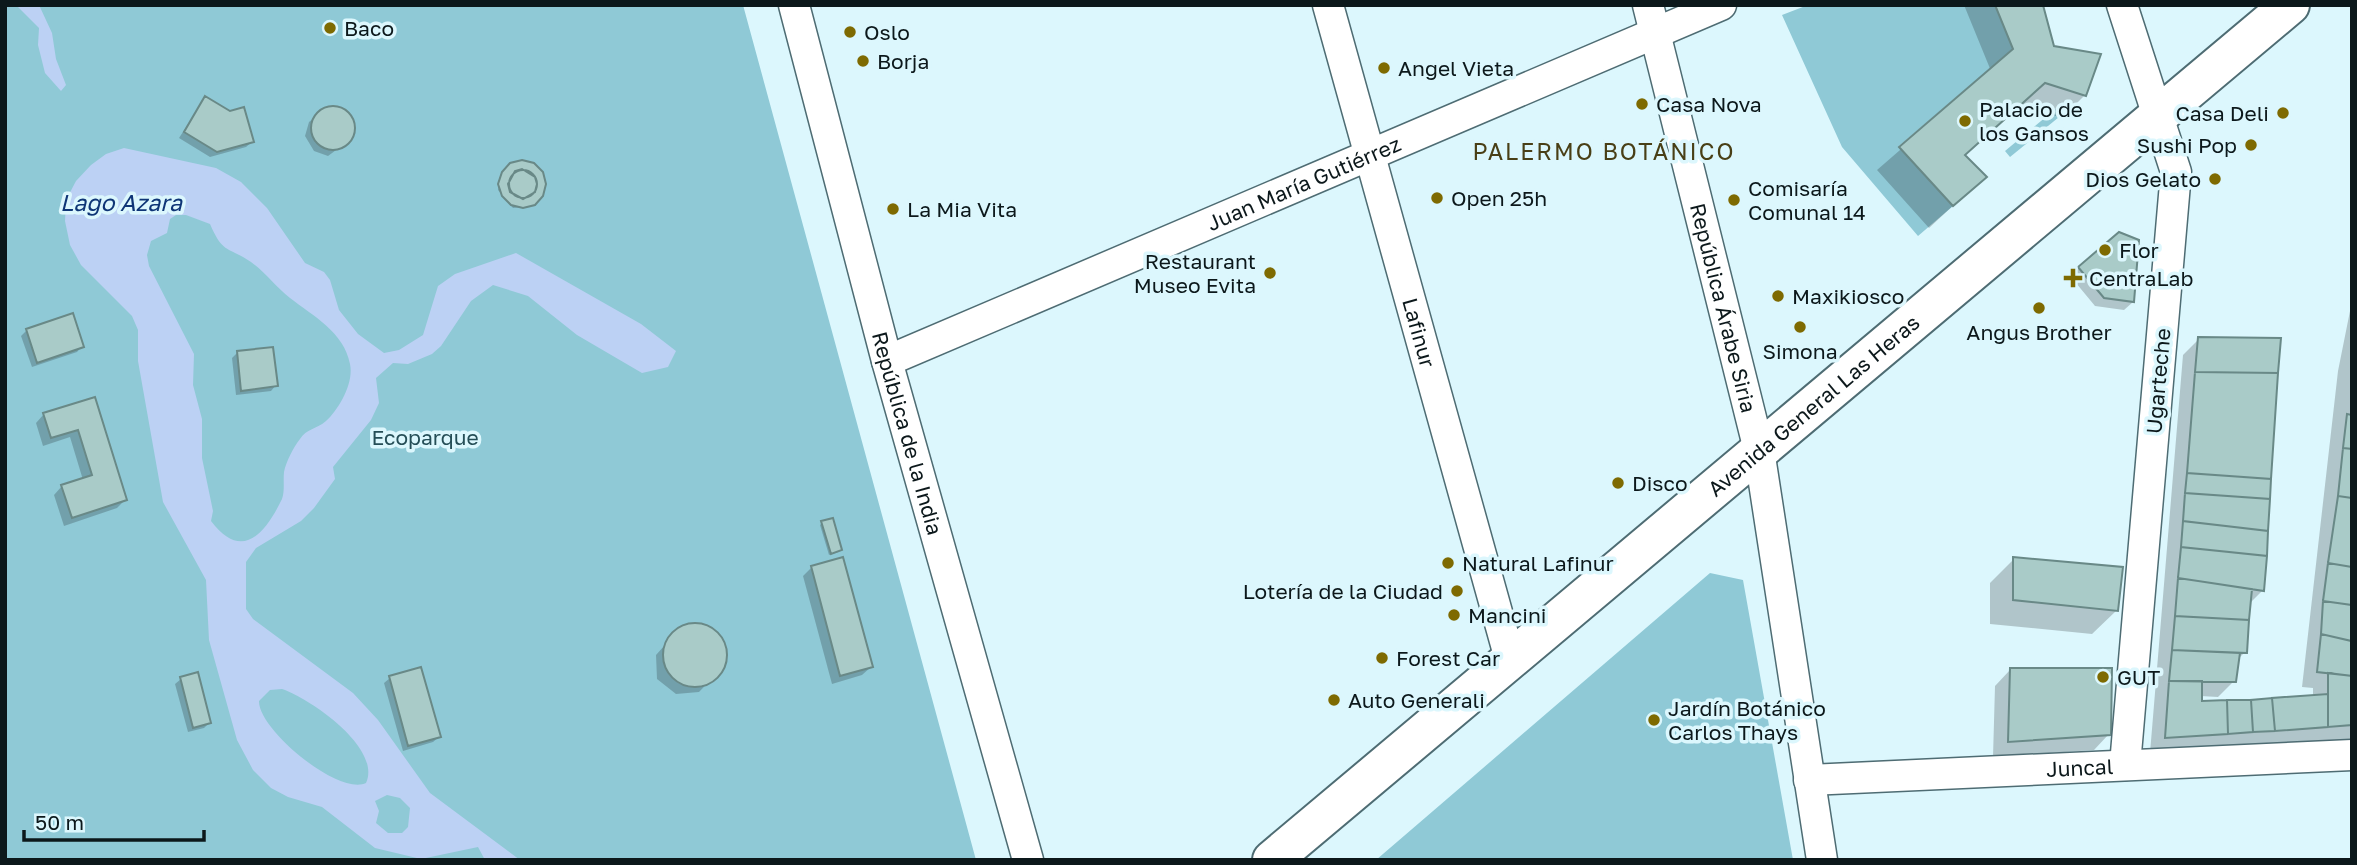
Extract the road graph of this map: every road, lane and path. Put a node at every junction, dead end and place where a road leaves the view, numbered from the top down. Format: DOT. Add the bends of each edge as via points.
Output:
graph roads {
  1 [pos="1328,5"];
  2 [pos="1721,5"];
  3 [pos="2122,5"];
  4 [pos="2290,5"];
  5 [pos="796,6"];
  6 [pos="1652,18"];
  7 [pos="2159,117"];
  8 [pos="1369,157"];
  9 [pos="887,360"];
  10 [pos="1759,450"];
  11 [pos="1510,659"];
  12 [pos="2352,755"];
  13 [pos="2125,765"];
  14 [pos="1809,780"];
  15 [pos="1028,860"];
  16 [pos="1272,860"];
  17 [pos="1822,860"];
  1 -- 8 [label="street, Lafinur"];
  2 -- 6 [label="street, Juan María Gutiérrez"];
  3 -- 7 [label="street, Ugarteche"];
  4 -- 7 [label="main road, Avenida General Las Heras"];
  5 -- 9 [label="street, República de la India"];
  6 -- 8 [label="street, Juan María Gutiérrez"];
  6 -- 10 [label="street, República Árabe Siria"];
  7 -- 10 [label="main road, Avenida General Las Heras"];
  7 -- 13 [label="street, Ugarteche" via="2176,172"];
  8 -- 9 [label="street, Juan María Gutiérrez"];
  8 -- 11 [label="street, Lafinur"];
  9 -- 15 [label="street, República de la India"];
  10 -- 11 [label="main road, Avenida General Las Heras"];
  10 -- 14 [label="street, República Árabe Siria"];
  11 -- 16 [label="main road, Avenida General Las Heras"];
  12 -- 13 [label="street, Juncal"];
  13 -- 14 [label="street, Juncal"];
  14 -- 17 [label="street, República Árabe Siria"];
}
